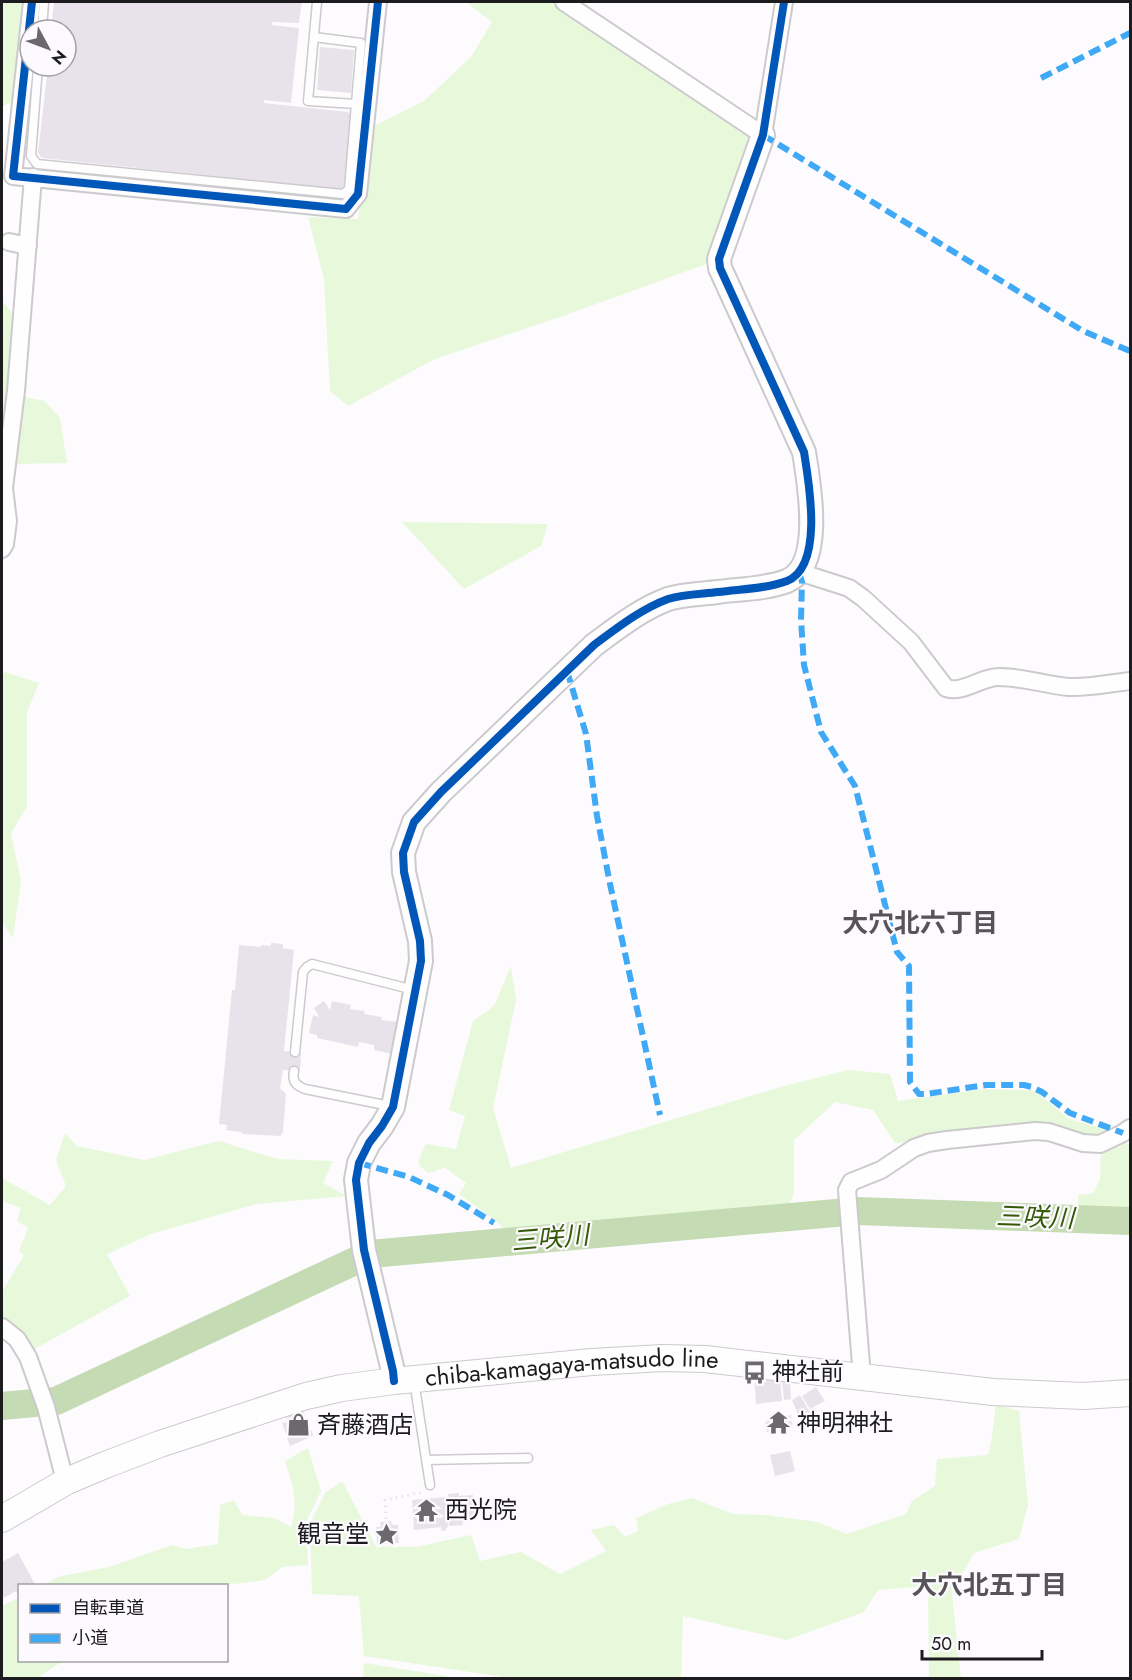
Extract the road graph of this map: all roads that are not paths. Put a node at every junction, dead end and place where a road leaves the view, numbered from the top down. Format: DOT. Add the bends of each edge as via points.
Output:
graph roads {
  1 [pos="32,2"];
  2 [pos="44,2"];
  3 [pos="317,2"];
  4 [pos="378,2"];
  5 [pos="564,2"];
  6 [pos="784,2"];
  7 [pos="43,18"];
  8 [pos="314,37"];
  9 [pos="37,78"];
  10 [pos="356,104"];
  11 [pos="763,135"];
  12 [pos="33,177"];
  13 [pos="9,242"];
  14 [pos="28,246"];
  15 [pos="2,549"];
  16 [pos="799,572"];
  17 [pos="1131,681"];
  18 [pos="416,990"];
  19 [pos="295,1052"];
  20 [pos="294,1071"];
  21 [pos="393,1107"];
  22 [pos="1131,1128"];
  23 [pos="2,1327"];
  24 [pos="862,1377"];
  25 [pos="404,1384"];
  26 [pos="1131,1393"];
  27 [pos="528,1458"];
  28 [pos="426,1460"];
  29 [pos="68,1481"];
  30 [pos="430,1488"];
  31 [pos="2,1519"];
  1 -- 12 [label="street" via="14,176"];
  2 -- 7 [label="lane"];
  3 -- 8 [label="lane"];
  4 -- 12 [label="street" via="358,194 346,209"];
  5 -- 11 [label="street"];
  6 -- 11 [label="street"];
  8 -- 10 [label="lane" via="362,43"];
  8 -- 10 [label="lane" via="308,101"];
  9 -- 10 [label="lane" via="31,156 38,164 343,194 349,189"];
  11 -- 16 [label="street" via="719,259 804,452 811,530 806,559"];
  12 -- 14 [label="street"];
  13 -- 14 [label="street"];
  14 -- 15 [label="street" via="4,488 8,521"];
  16 -- 17 [label="street" via="849,588 863,598 911,642 952,691 999,677 1074,687"];
  16 -- 18 [label="street" via="770,585 670,599 646,609 594,645 441,792 414,822 403,853 420,941"];
  18 -- 19 [label="lane" via="312,964 303,972"];
  18 -- 21 [label="street"];
  20 -- 21 [label="lane" via="292,1079 305,1089"];
  21 -- 25 [label="street" via="369,1143 356,1180 364,1250 393,1371"];
  22 -- 24 [label="street" via="1100,1143 1083,1143 1035,1131 928,1143 851,1182 847,1190"];
  23 -- 29 [label="street" via="17,1339 28,1357"];
  24 -- 25 [label="main road, chiba-kamagaya-matsudo line" via="663,1358 592,1362"];
  24 -- 26 [label="main road, chiba-kamagaya-matsudo line" via="993,1392 1083,1396"];
  25 -- 28 [label="lane"];
  25 -- 29 [label="main road, chiba-kamagaya-matsudo line" via="342,1388 306,1396 160,1444"];
  27 -- 28 [label="lane"];
  28 -- 30 [label="lane"];
  29 -- 31 [label="main road, chiba-kamagaya-matsudo line"];
}
